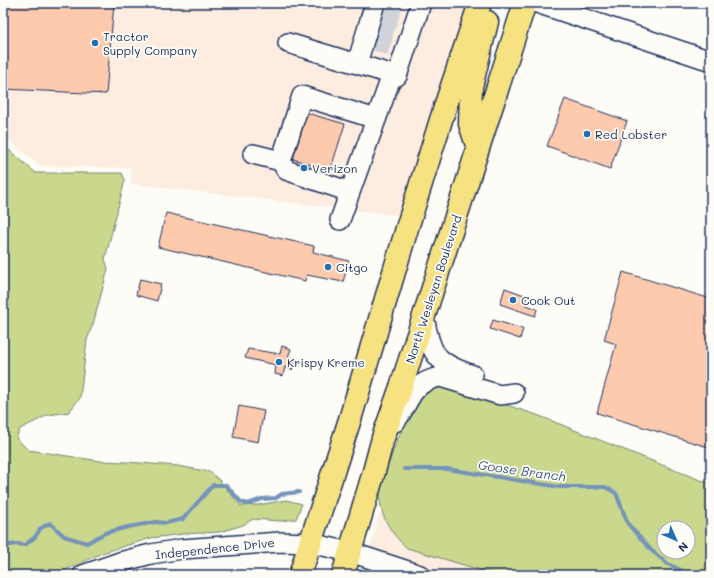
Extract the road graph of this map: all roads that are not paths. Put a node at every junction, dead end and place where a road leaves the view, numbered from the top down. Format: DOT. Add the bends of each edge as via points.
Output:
graph roads {
  1 [pos="421,3"];
  2 [pos="480,3"];
  3 [pos="491,3"];
  4 [pos="525,3"];
  5 [pos="537,3"];
  6 [pos="373,21"];
  7 [pos="288,43"];
  8 [pos="711,60"];
  9 [pos="356,64"];
  10 [pos="392,75"];
  11 [pos="299,103"];
  12 [pos="376,119"];
  13 [pos="478,148"];
  14 [pos="253,154"];
  15 [pos="281,161"];
  16 [pos="345,190"];
  17 [pos="340,220"];
  18 [pos="424,315"];
  19 [pos="383,438"];
  20 [pos="310,543"];
  21 [pos="350,552"];
  22 [pos="83,575"];
  23 [pos="300,575"];
  24 [pos="343,575"];
  25 [pos="420,575"];
  1 -- 10 [label="street" via="406,34 397,76"];
  2 -- 20 [label="highway" via="414,203 351,416"];
  3 -- 13 [label="highway" via="471,87 470,124"];
  4 -- 13 [label="highway, North Wesleyan Boulevard"];
  5 -- 8 [label="street"];
  6 -- 9 [label="street"];
  7 -- 9 [label="street"];
  9 -- 10 [label="street"];
  10 -- 12 [label="street"];
  11 -- 12 [label="street"];
  11 -- 15 [label="street"];
  11 -- 16 [label="street" via="301,119 288,160 292,165 333,178"];
  12 -- 16 [label="street"];
  13 -- 18 [label="highway, North Wesleyan Boulevard"];
  14 -- 15 [label="street"];
  15 -- 16 [label="street" via="286,170"];
  16 -- 17 [label="street"];
  18 -- 19 [label="highway, North Wesleyan Boulevard"];
  18 -- 19 [label="street" via="427,335 440,360 454,369 502,384 514,393 500,395 440,377 430,379 411,395 400,416"];
  19 -- 21 [label="highway, North Wesleyan Boulevard"];
  20 -- 21 [label="street, Independence Drive"];
  20 -- 22 [label="street, Independence Drive" via="280,542 182,549 120,562"];
  20 -- 23 [label="highway"];
  21 -- 24 [label="highway, North Wesleyan Boulevard"];
  21 -- 25 [label="street, Independence Drive"];
}
